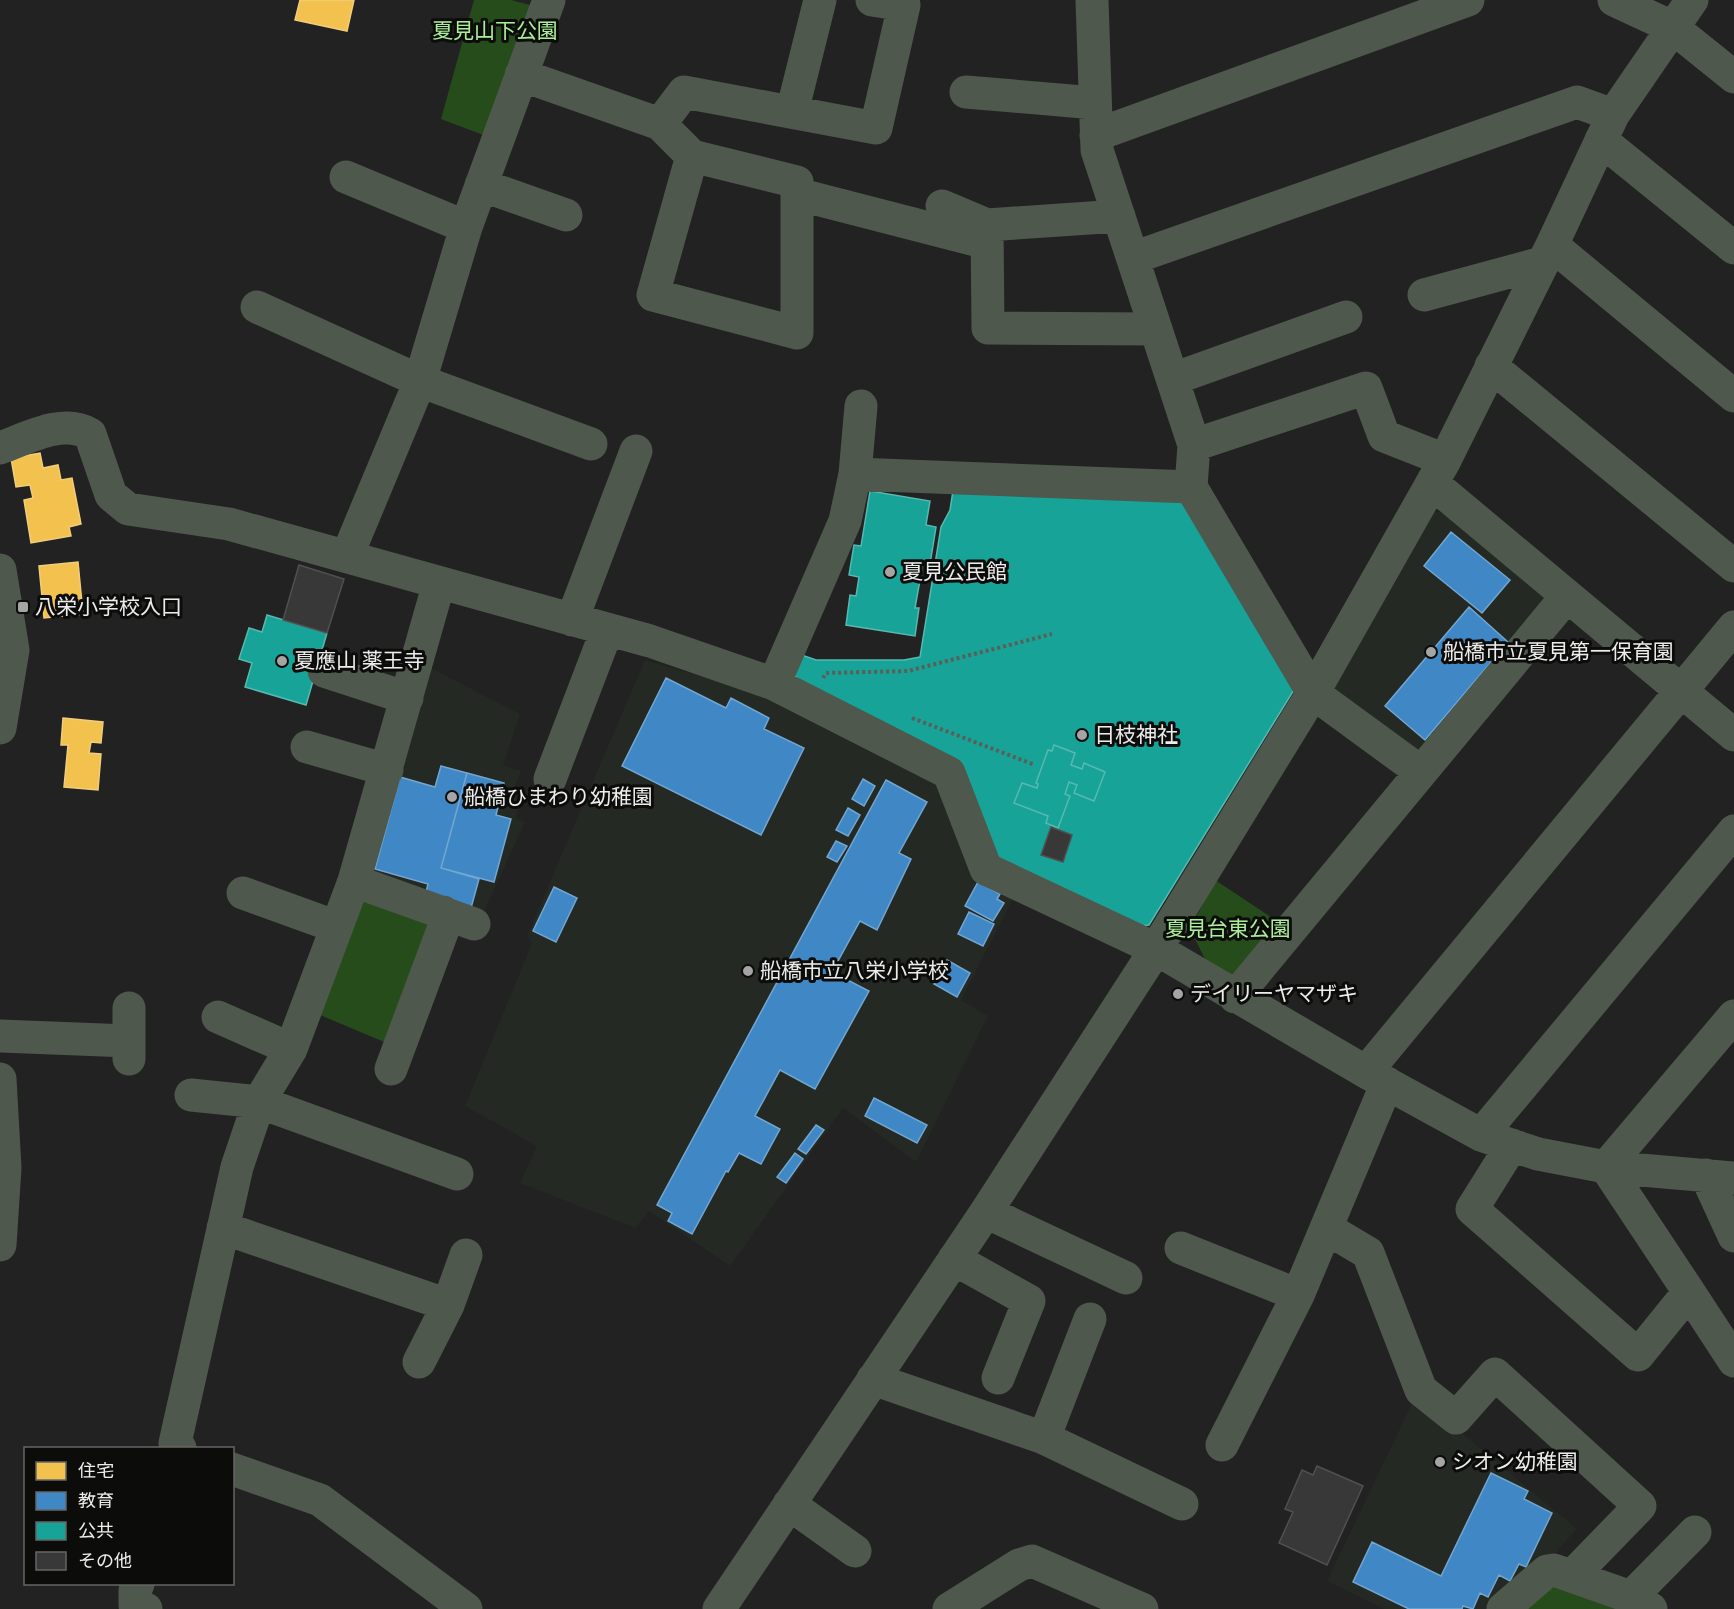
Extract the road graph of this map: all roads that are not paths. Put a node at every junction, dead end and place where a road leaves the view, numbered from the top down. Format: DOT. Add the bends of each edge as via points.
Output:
graph roads {
  1 [pos="549,0"];
  2 [pos="820,0"];
  3 [pos="872,0"];
  4 [pos="1468,0"];
  5 [pos="1614,0"];
  6 [pos="1692,0"];
  7 [pos="1095,1"];
  8 [pos="1672,27"];
  9 [pos="521,75"];
  10 [pos="1734,77"];
  11 [pos="966,92"];
  12 [pos="1734,97"];
  13 [pos="1095,103"];
  14 [pos="792,112"];
  15 [pos="660,124"];
  16 [pos="1607,127"];
  17 [pos="1096,135"];
  18 [pos="692,156"];
  19 [pos="346,177"];
  20 [pos="481,185"];
  21 [pos="797,194"];
  22 [pos="942,206"];
  23 [pos="566,215"];
  24 [pos="1119,216"];
  25 [pos="466,227"];
  26 [pos="987,234"];
  27 [pos="1734,248"];
  28 [pos="1547,254"];
  29 [pos="1133,258"];
  30 [pos="1424,295"];
  31 [pos="257,307"];
  32 [pos="1346,317"];
  33 [pos="1156,329"];
  34 [pos="1491,366"];
  35 [pos="1173,379"];
  36 [pos="420,381"];
  37 [pos="1734,396"];
  38 [pos="861,406"];
  39 [pos="591,444"];
  40 [pos="1194,445"];
  41 [pos="0,448"];
  42 [pos="636,451"];
  43 [pos="1439,472"];
  44 [pos="855,474"];
  45 [pos="1191,487"];
  46 [pos="346,556"];
  47 [pos="1734,567"];
  48 [pos="0,572"];
  49 [pos="439,583"];
  50 [pos="1567,596"];
  51 [pos="572,620"];
  52 [pos="1734,627"];
  53 [pos="608,630"];
  54 [pos="324,671"];
  55 [pos="774,684"];
  56 [pos="1680,690"];
  57 [pos="1313,693"];
  58 [pos="407,698"];
  59 [pos="0,728"];
  60 [pos="1734,735"];
  61 [pos="307,747"];
  62 [pos="387,770"];
  63 [pos="1421,772"];
  64 [pos="550,779"];
  65 [pos="1734,831"];
  66 [pos="354,880"];
  67 [pos="243,893"];
  68 [pos="443,912"];
  69 [pos="474,924"];
  70 [pos="337,927"];
  71 [pos="1156,949"];
  72 [pos="1235,997"];
  73 [pos="129,1008"];
  74 [pos="1734,1016"];
  75 [pos="218,1017"];
  76 [pos="0,1036"];
  77 [pos="291,1049"];
  78 [pos="391,1069"];
  79 [pos="1376,1078"];
  80 [pos="0,1079"];
  81 [pos="191,1095"];
  82 [pos="259,1102"];
  83 [pos="1481,1135"];
  84 [pos="1512,1145"];
  85 [pos="1606,1167"];
  86 [pos="457,1174"];
  87 [pos="1720,1177"];
  88 [pos="986,1212"];
  89 [pos="223,1228"];
  90 [pos="1326,1228"];
  91 [pos="1734,1236"];
  92 [pos="0,1245"];
  93 [pos="1181,1248"];
  94 [pos="466,1255"];
  95 [pos="954,1259"];
  96 [pos="1126,1278"];
  97 [pos="1689,1292"];
  98 [pos="1298,1295"];
  99 [pos="448,1305"];
  100 [pos="1090,1319"];
  101 [pos="1734,1361"];
  102 [pos="419,1362"];
  103 [pos="998,1378"];
  104 [pos="873,1379"];
  105 [pos="1044,1438"];
  106 [pos="1222,1445"];
  107 [pos="177,1447"];
  108 [pos="234,1470"];
  109 [pos="789,1504"];
  110 [pos="1182,1504"];
  111 [pos="1695,1532"];
  112 [pos="855,1551"];
  113 [pos="1572,1576"];
  114 [pos="138,1585"];
  115 [pos="1641,1603"];
  116 [pos="1130,1607"];
  117 [pos="146,1609"];
  118 [pos="466,1609"];
  119 [pos="719,1609"];
  120 [pos="950,1609"];
  121 [pos="1503,1609"];
  1 -- 9 [label="street"];
  2 -- 14 [label="street"];
  3 -- 14 [label="street" via="904,5 876,128"];
  4 -- 17 [label="street"];
  5 -- 8 [label="street"];
  6 -- 8 [label="street"];
  7 -- 13 [label="street"];
  8 -- 10 [label="street"];
  8 -- 12 [label="street" via="1681,55"];
  8 -- 16 [label="street"];
  9 -- 15 [label="street"];
  9 -- 20 [label="street"];
  11 -- 13 [label="street"];
  13 -- 17 [label="street"];
  14 -- 15 [label="street" via="684,92"];
  15 -- 18 [label="street"];
  16 -- 27 [label="street"];
  16 -- 28 [label="street"];
  16 -- 29 [label="street" via="1578,102"];
  17 -- 24 [label="street"];
  18 -- 21 [label="street" via="797,182"];
  18 -- 21 [label="street" via="653,295 796,333"];
  19 -- 25 [label="street"];
  20 -- 23 [label="street"];
  20 -- 25 [label="street"];
  21 -- 26 [label="street"];
  22 -- 26 [label="street"];
  24 -- 26 [label="street"];
  24 -- 29 [label="street"];
  25 -- 36 [label="street"];
  26 -- 33 [label="street" via="988,328"];
  28 -- 30 [label="street"];
  28 -- 34 [label="street"];
  28 -- 37 [label="street"];
  29 -- 33 [label="street"];
  31 -- 36 [label="street"];
  32 -- 35 [label="street"];
  33 -- 35 [label="street"];
  34 -- 43 [label="street"];
  34 -- 47 [label="street"];
  35 -- 40 [label="street"];
  36 -- 39 [label="street"];
  36 -- 46 [label="street"];
  38 -- 44 [label="street"];
  40 -- 43 [label="street" via="1366,388 1384,436"];
  40 -- 45 [label="street"];
  41 -- 46 [label="street" via="66,426 80,428 90,434 111,495 128,509 229,524"];
  42 -- 51 [label="street"];
  43 -- 50 [label="street"];
  43 -- 57 [label="street"];
  44 -- 45 [label="street"];
  44 -- 55 [label="street" via="845,521"];
  45 -- 57 [label="street"];
  46 -- 49 [label="street"];
  48 -- 59 [label="street" via="13,650"];
  49 -- 51 [label="street"];
  49 -- 58 [label="street"];
  50 -- 56 [label="street"];
  50 -- 63 [label="street"];
  51 -- 53 [label="street"];
  52 -- 56 [label="street"];
  53 -- 55 [label="street"];
  53 -- 64 [label="street"];
  54 -- 58 [label="street"];
  55 -- 71 [label="street" via="949,773 986,869"];
  56 -- 60 [label="street"];
  56 -- 79 [label="street"];
  57 -- 63 [label="street"];
  57 -- 71 [label="street"];
  58 -- 62 [label="street"];
  61 -- 62 [label="street"];
  62 -- 66 [label="street"];
  63 -- 72 [label="street"];
  65 -- 83 [label="street"];
  66 -- 68 [label="street"];
  66 -- 70 [label="street"];
  67 -- 70 [label="street"];
  68 -- 69 [label="street"];
  68 -- 78 [label="street" via="444,927"];
  70 -- 77 [label="street"];
  71 -- 72 [label="street"];
  71 -- 88 [label="street"];
  72 -- 79 [label="street"];
  73 -- 76 [label="street" via="129,1050"];
  74 -- 85 [label="street"];
  75 -- 77 [label="street"];
  77 -- 82 [label="street"];
  79 -- 83 [label="street"];
  79 -- 90 [label="street"];
  80 -- 92 [label="street" via="5,1168"];
  81 -- 82 [label="street"];
  82 -- 86 [label="street"];
  82 -- 89 [label="street" via="237,1167"];
  83 -- 84 [label="street"];
  84 -- 85 [label="street"];
  84 -- 97 [label="street" via="1472,1209 1638,1355"];
  85 -- 87 [label="street"];
  85 -- 97 [label="street"];
  87 -- 91 [label="street"];
  88 -- 95 [label="street"];
  88 -- 96 [label="street"];
  89 -- 99 [label="street"];
  89 -- 107 [label="street"];
  90 -- 98 [label="street"];
  90 -- 113 [label="street" via="1368,1253 1421,1390 1456,1418 1495,1374 1640,1506"];
  93 -- 98 [label="street"];
  94 -- 99 [label="street"];
  95 -- 103 [label="street" via="1029,1301"];
  95 -- 104 [label="street"];
  97 -- 101 [label="street"];
  98 -- 106 [label="street"];
  99 -- 102 [label="street"];
  100 -- 105 [label="street"];
  104 -- 105 [label="street"];
  104 -- 109 [label="street"];
  105 -- 110 [label="street"];
  108 -- 118 [label="street" via="320,1500"];
  109 -- 112 [label="street"];
  109 -- 119 [label="street"];
  111 -- 115 [label="street"];
  113 -- 115 [label="street"];
  113 -- 121 [label="street" via="1547,1571"];
  114 -- 117 [label="street" via="135,1605"];
  116 -- 120 [label="street" via="1032,1561 1019,1565"];
}
